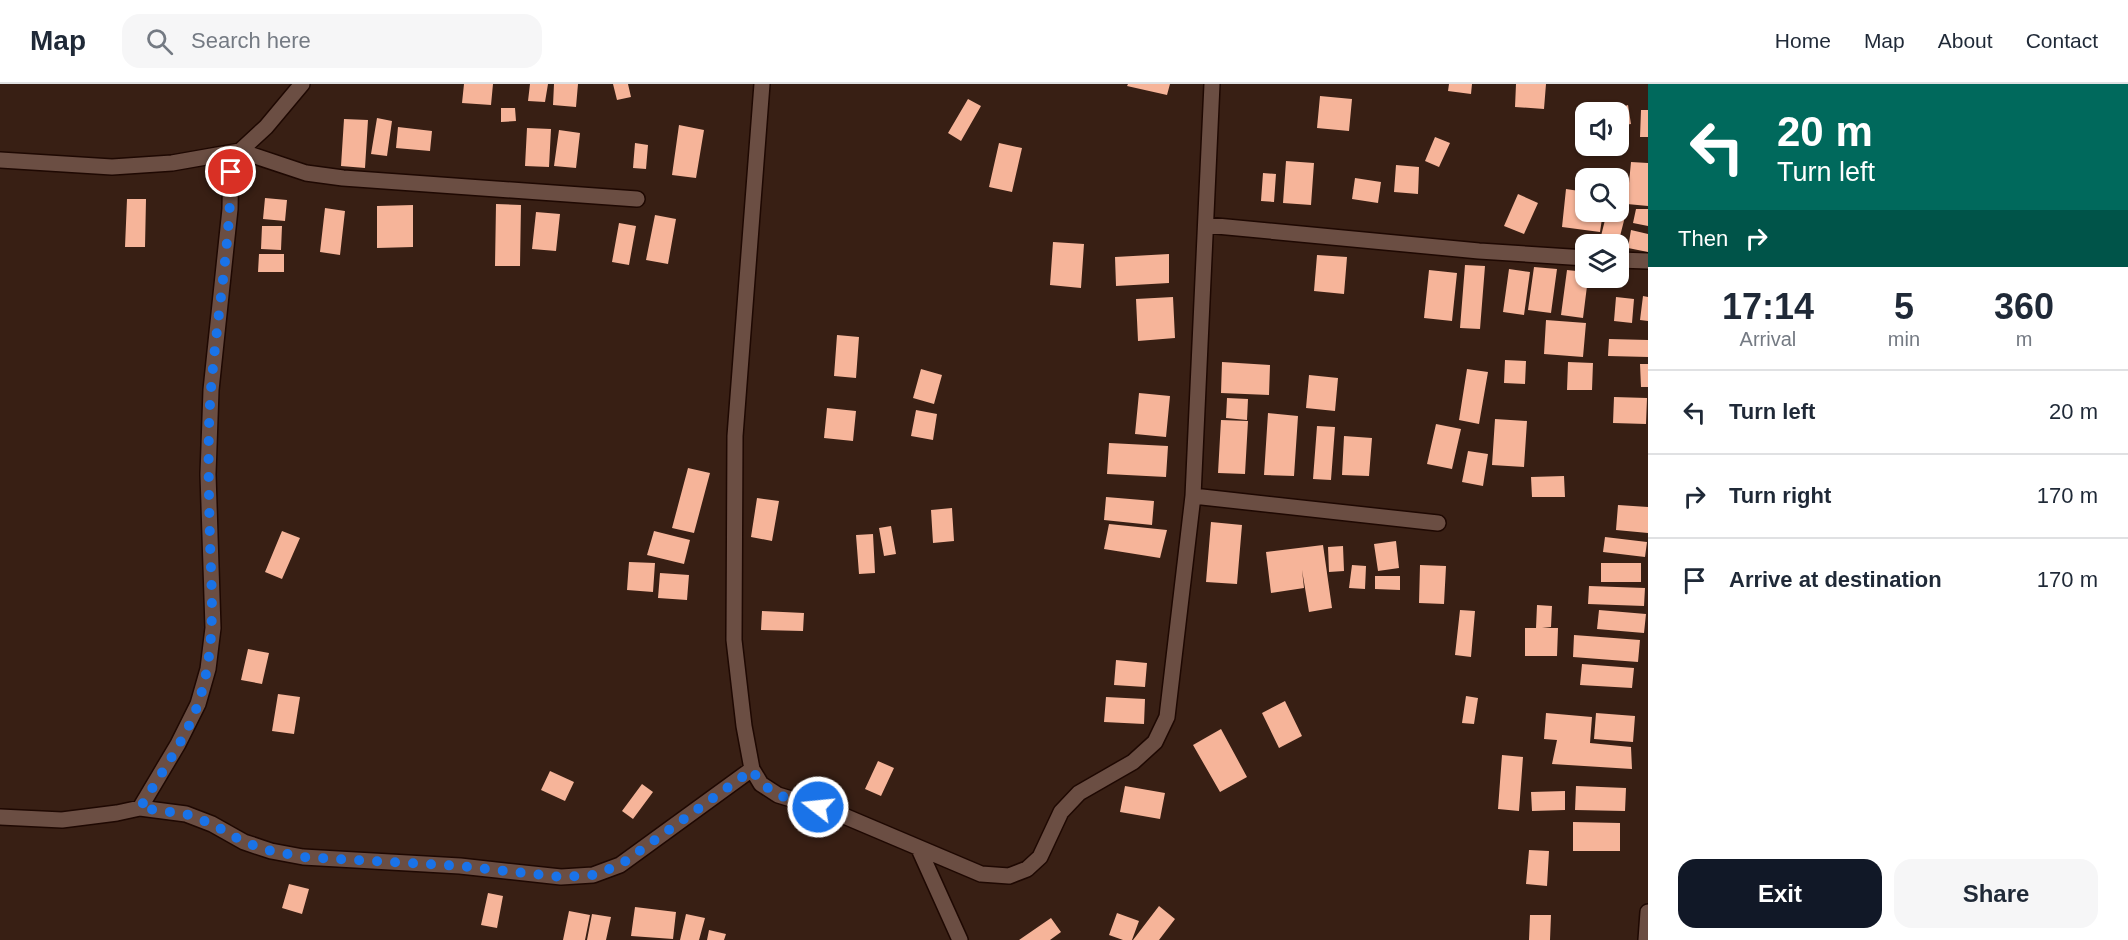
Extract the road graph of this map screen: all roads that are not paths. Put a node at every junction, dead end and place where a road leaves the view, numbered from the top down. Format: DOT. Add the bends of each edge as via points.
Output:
graph roads {
  1 [pos="302,84"];
  2 [pos="762,84"];
  3 [pos="1212,84"];
  4 [pos="236,152"];
  5 [pos="0,160"];
  6 [pos="637,199"];
  7 [pos="1206,225"];
  8 [pos="1575,257"];
  9 [pos="1629,260"];
  10 [pos="1648,261"];
  11 [pos="1193,496"];
  12 [pos="1437,523"];
  13 [pos="752,770"];
  14 [pos="140,808"];
  15 [pos="0,818"];
  16 [pos="919,849"];
  17 [pos="1648,912"];
  18 [pos="960,940"];
  19 [pos="1646,940"];
  1 -- 4 [label="street" via="266,127"];
  2 -- 13 [label="street" via="735,436 734,640"];
  3 -- 7 [label="street"];
  4 -- 5 [label="street" via="172,163 112,167"];
  4 -- 6 [label="street" via="306,173 343,178"];
  4 -- 14 [label="street" via="211,390 208,474 213,628 208,669 198,704"];
  7 -- 8 [label="street"];
  7 -- 11 [label="street"];
  9 -- 10 [label="street"];
  11 -- 12 [label="street"];
  11 -- 16 [label="street" via="1167,717 1155,742 1133,762 1079,793 1061,812 1040,857 1027,869 1009,876 981,874"];
  13 -- 14 [label="street" via="620,865 593,875 561,877 460,866 303,857 244,842 186,814"];
  13 -- 16 [label="street" via="761,784 778,795 837,813"];
  14 -- 15 [label="street" via="62,820"];
  16 -- 18 [label="street"];
  17 -- 19 [label="street"];
}
